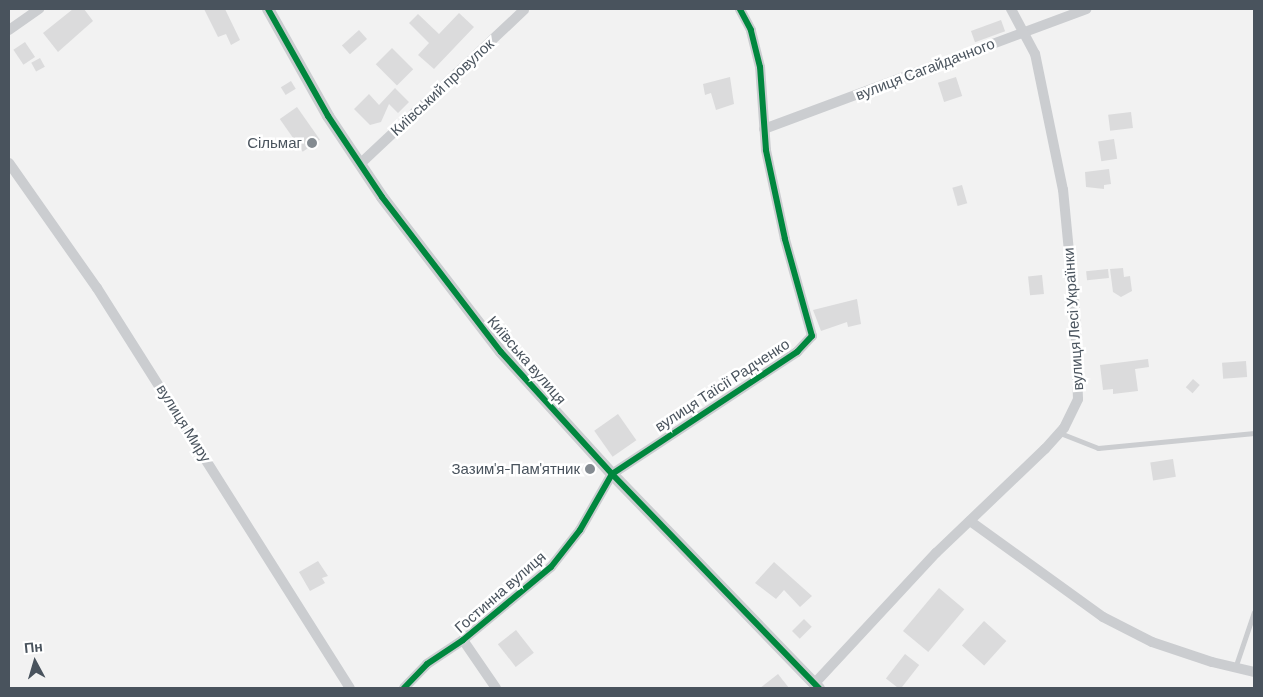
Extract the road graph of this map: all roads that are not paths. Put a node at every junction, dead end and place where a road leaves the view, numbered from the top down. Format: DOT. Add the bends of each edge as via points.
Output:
graph roads {
  1 [pos="39,9"];
  2 [pos="268,9"];
  3 [pos="740,9"];
  4 [pos="1011,9"];
  5 [pos="1086,9"];
  6 [pos="524,10"];
  7 [pos="9,30"];
  8 [pos="1021,31"];
  9 [pos="764,129"];
  10 [pos="9,163"];
  11 [pos="360,164"];
  12 [pos="1060,432"];
  13 [pos="1254,433"];
  14 [pos="612,474"];
  15 [pos="970,521"];
  16 [pos="1254,612"];
  17 [pos="463,640"];
  18 [pos="1235,668"];
  19 [pos="1254,672"];
  20 [pos="817,686"];
  21 [pos="350,688"];
  22 [pos="404,688"];
  23 [pos="496,688"];
  1 -- 7 [label="street"];
  2 -- 11 [label="street, Київська вулиця" via="328,116"];
  3 -- 9 [label="street, вулиця Таїсії Радченко" via="750,30 760,67"];
  4 -- 8 [label="street, вулиця Лесі Українки"];
  5 -- 8 [label="street, вулиця Сагайдачного"];
  6 -- 11 [label="street, Київський провулок"];
  8 -- 9 [label="street, вулиця Сагайдачного"];
  8 -- 12 [label="street, вулиця Лесі Українки" via="1035,54 1063,190 1078,384 1073,414"];
  9 -- 14 [label="street, вулиця Таїсії Радченко" via="785,239 812,336 797,352"];
  10 -- 21 [label="street, вулиця Миру" via="103,296"];
  11 -- 14 [label="street, Київська вулиця" via="500,352"];
  12 -- 13 [label="lane" via="1098,448"];
  12 -- 15 [label="street, вулиця Лесі Українки"];
  14 -- 17 [label="street, Гостинна вулиця" via="580,530 551,567"];
  14 -- 20 [label="street, Київська вулиця"];
  15 -- 18 [label="street" via="1103,617 1152,642"];
  15 -- 20 [label="street, вулиця Лесі Українки" via="936,553"];
  16 -- 18 [label="lane"];
  17 -- 22 [label="street, Гостинна вулиця" via="427,664"];
  17 -- 23 [label="street"];
  18 -- 19 [label="street"];
}
